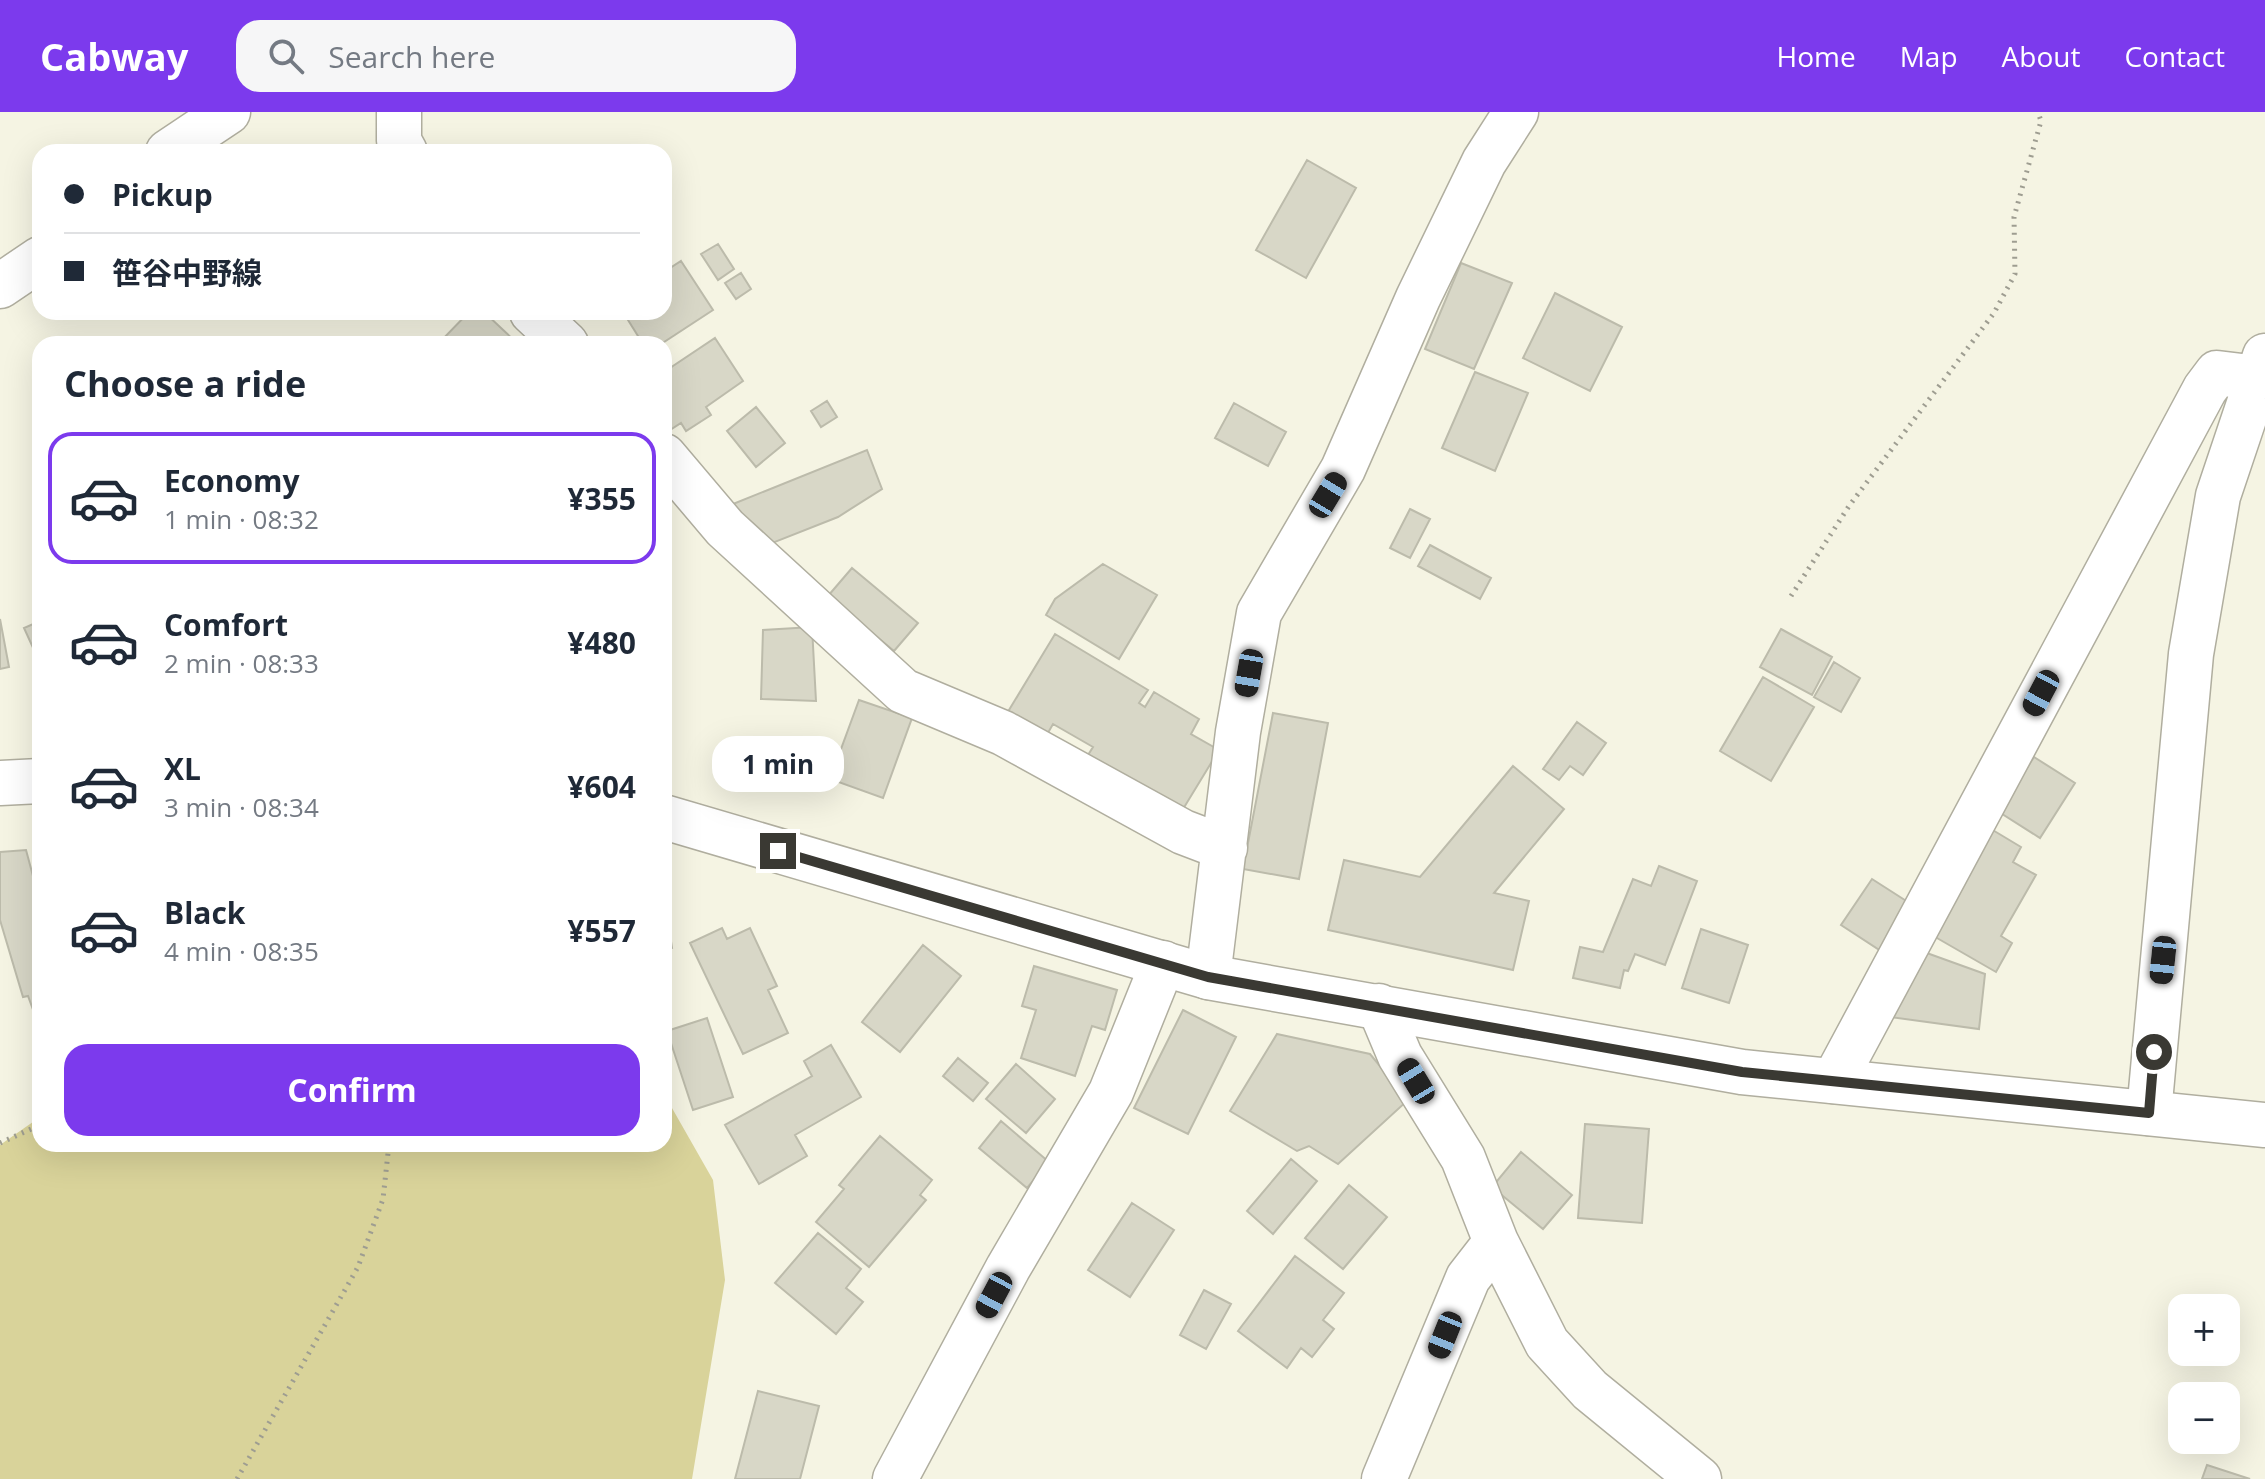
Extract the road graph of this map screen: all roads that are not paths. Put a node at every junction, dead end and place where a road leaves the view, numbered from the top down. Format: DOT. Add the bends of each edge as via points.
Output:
graph roads {
  1 [pos="228,112"];
  2 [pos="399,112"];
  3 [pos="1516,112"];
  4 [pos="180,144"];
  5 [pos="401,144"];
  6 [pos="32,264"];
  7 [pos="0,286"];
  8 [pos="540,320"];
  9 [pos="558,336"];
  10 [pos="2261,367"];
  11 [pos="672,465"];
  12 [pos="32,781"];
  13 [pos="0,783"];
  14 [pos="672,819"];
  15 [pos="1225,848"];
  16 [pos="1163,963"];
  17 [pos="1208,977"];
  18 [pos="1379,1006"];
  19 [pos="1834,1081"];
  20 [pos="2149,1113"];
  21 [pos="2265,1125"];
  22 [pos="1496,1242"];
  23 [pos="895,1479"];
  24 [pos="1384,1479"];
  25 [pos="1699,1479"];
  1 -- 4 [label="street"];
  2 -- 5 [label="street"];
  3 -- 15 [label="street" via="1477,175 1343,469 1259,613"];
  6 -- 7 [label="street"];
  8 -- 9 [label="street"];
  10 -- 19 [label="street" via="2217,373 2205,389"];
  10 -- 20 [label="street" via="2218,496 2191,654"];
  11 -- 15 [label="street" via="725,528 903,691 1003,733 1183,832"];
  12 -- 13 [label="street"];
  14 -- 16 [label="street"];
  15 -- 17 [label="street"];
  16 -- 17 [label="street"];
  16 -- 23 [label="street" via="1111,1092 1008,1268"];
  17 -- 18 [label="street"];
  18 -- 19 [label="street" via="1742,1072"];
  18 -- 22 [label="street" via="1400,1056 1463,1158"];
  19 -- 20 [label="street"];
  20 -- 21 [label="street"];
  22 -- 24 [label="street" via="1468,1278"];
  22 -- 25 [label="street" via="1547,1343 1590,1390"];
}
